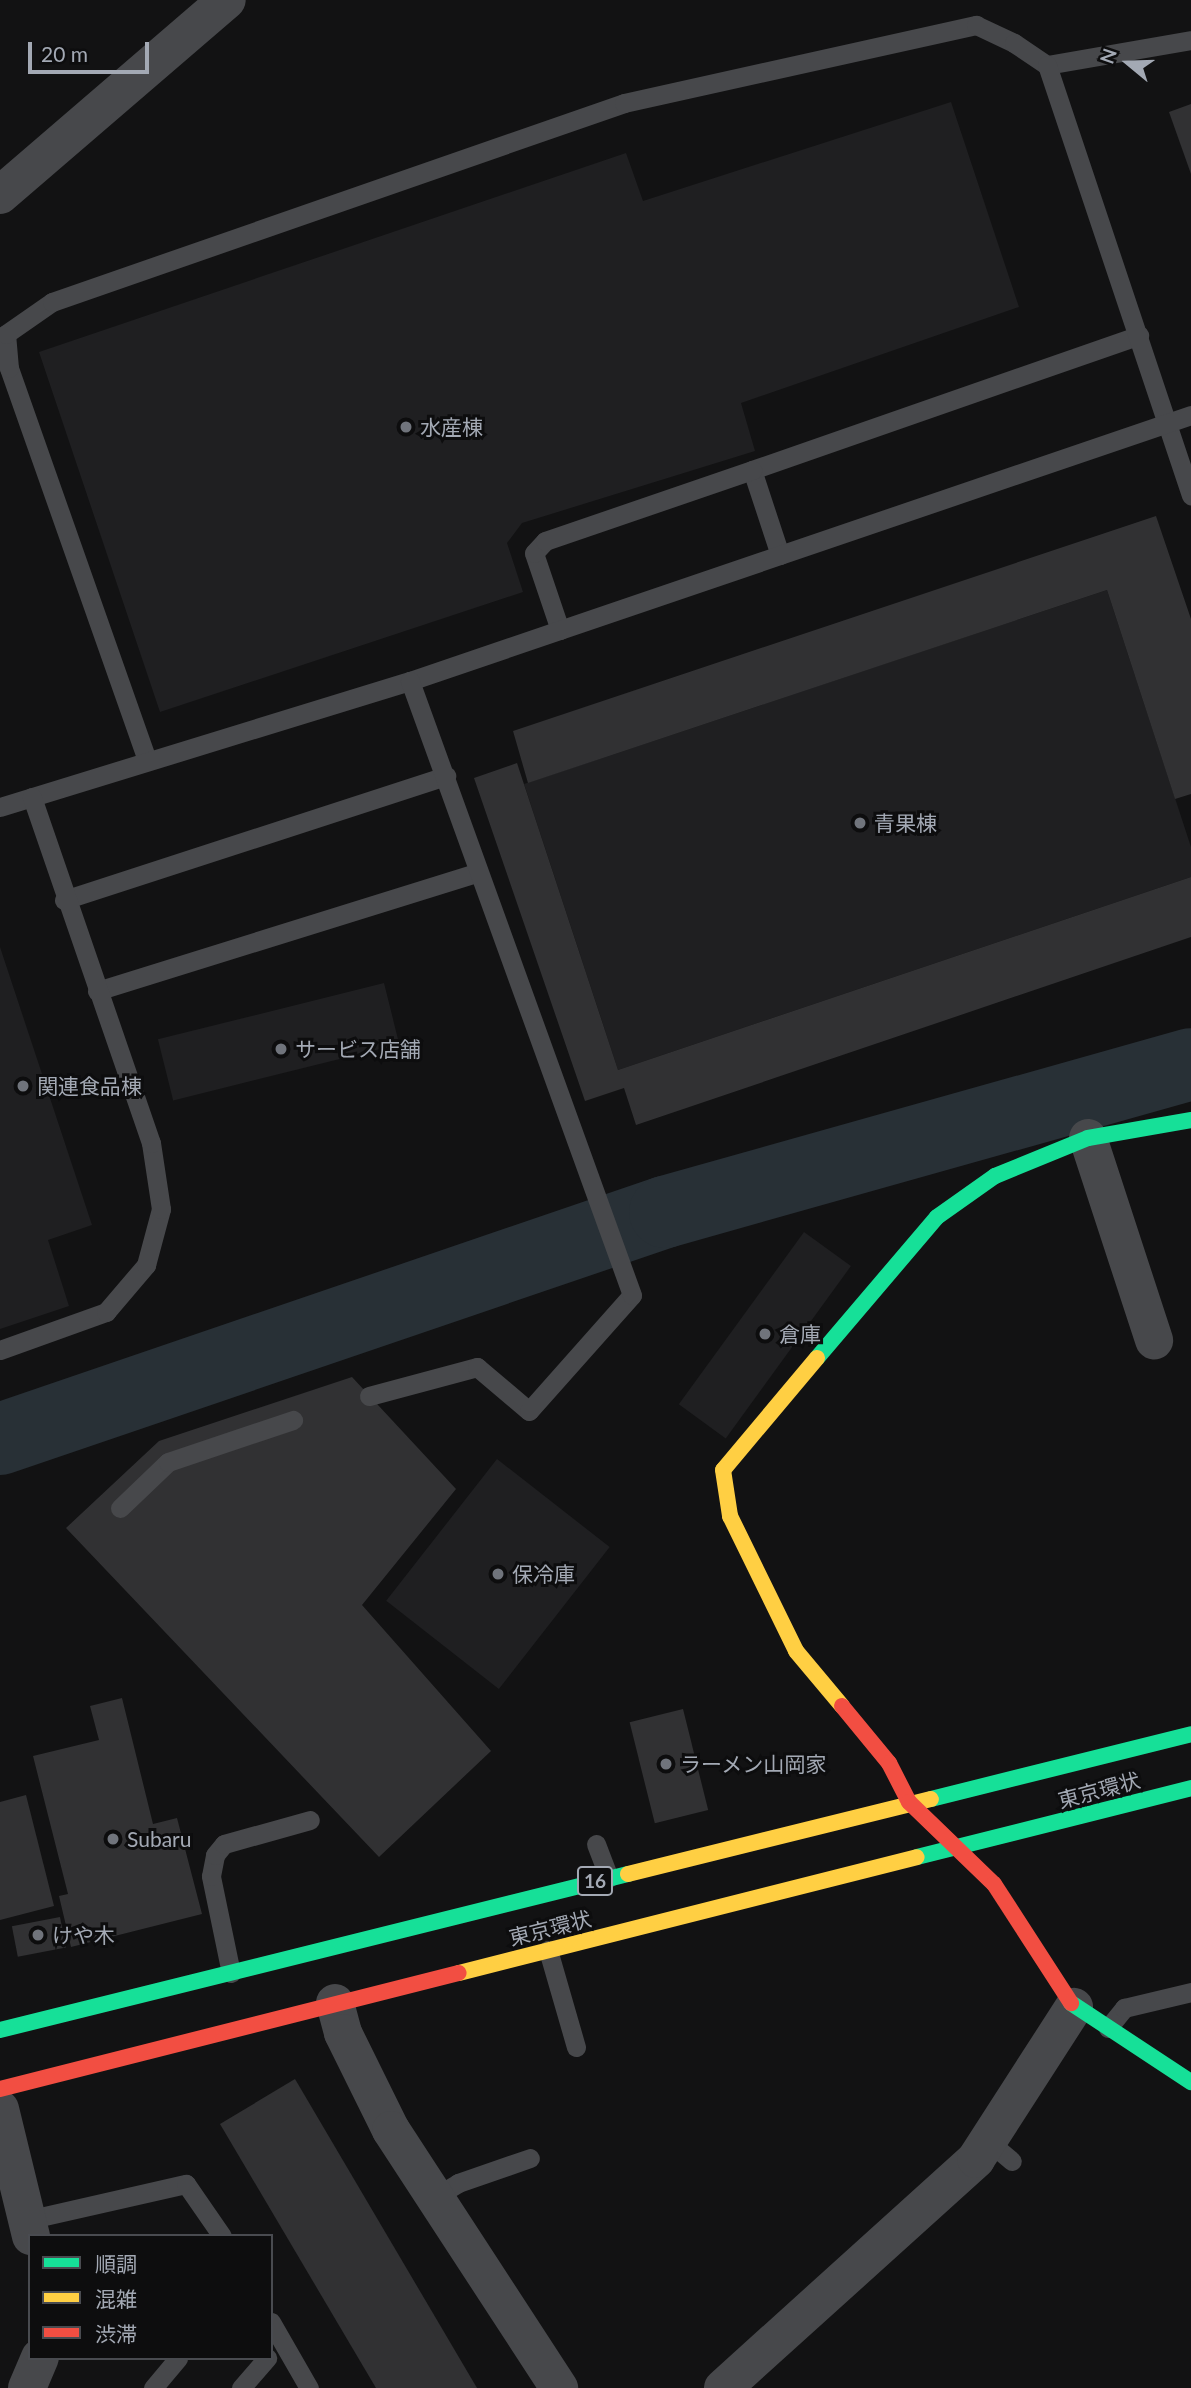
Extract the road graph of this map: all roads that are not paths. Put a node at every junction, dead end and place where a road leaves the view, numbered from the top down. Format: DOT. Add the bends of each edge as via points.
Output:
graph roads {
  1 [pos="227,0"];
  2 [pos="1191,40"];
  3 [pos="1047,65"];
  4 [pos="0,195"];
  5 [pos="1139,335"];
  6 [pos="1191,415"];
  7 [pos="1167,423"];
  8 [pos="752,470"];
  9 [pos="1191,496"];
  10 [pos="780,555"];
  11 [pos="559,630"];
  12 [pos="410,681"];
  13 [pos="147,760"];
  14 [pos="446,776"];
  15 [pos="32,797"];
  16 [pos="0,807"];
  17 [pos="478,872"];
  18 [pos="64,900"];
  19 [pos="97,991"];
  20 [pos="1191,1120"];
  21 [pos="1088,1138"];
  22 [pos="1154,1340"];
  23 [pos="0,1350"];
  24 [pos="369,1396"];
  25 [pos="292,1420"];
  26 [pos="120,1508"];
  27 [pos="1191,1734"];
  28 [pos="1191,1788"];
  29 [pos="909,1802"];
  30 [pos="310,1820"];
  31 [pos="596,1844"];
  32 [pos="957,1849"];
  33 [pos="609,1878"];
  34 [pos="548,1950"];
  35 [pos="231,1973"];
  36 [pos="1191,1992"];
  37 [pos="335,2003"];
  38 [pos="1074,2007"];
  39 [pos="1108,2028"];
  40 [pos="0,2030"];
  41 [pos="576,2048"];
  42 [pos="1191,2081"];
  43 [pos="0,2089"];
  44 [pos="0,2109"];
  45 [pos="530,2158"];
  46 [pos="435,2197"];
  47 [pos="29,2228"];
  48 [pos="221,2234"];
  49 [pos="273,2329"];
  50 [pos="279,2351"];
  51 [pos="39,2360"];
  52 [pos="176,2360"];
  53 [pos="265,2360"];
  54 [pos="27,2388"];
  55 [pos="153,2388"];
  56 [pos="241,2388"];
  57 [pos="309,2388"];
  58 [pos="559,2388"];
  59 [pos="723,2388"];
  1 -- 4 [label="street"];
  2 -- 3 [label="lane"];
  3 -- 5 [label="lane"];
  3 -- 13 [label="lane" via="976,26 624,103 52,302 6,334 9,368"];
  5 -- 7 [label="lane"];
  5 -- 8 [label="lane"];
  6 -- 7 [label="lane"];
  7 -- 9 [label="lane"];
  7 -- 10 [label="lane"];
  8 -- 10 [label="lane"];
  8 -- 11 [label="lane" via="545,541 534,553"];
  10 -- 11 [label="lane"];
  11 -- 12 [label="lane"];
  12 -- 13 [label="lane"];
  12 -- 14 [label="lane"];
  13 -- 15 [label="lane"];
  14 -- 17 [label="lane"];
  14 -- 18 [label="lane"];
  15 -- 16 [label="lane"];
  15 -- 18 [label="lane"];
  17 -- 19 [label="lane"];
  17 -- 24 [label="lane" via="632,1295 529,1411 477,1367"];
  18 -- 19 [label="lane"];
  19 -- 23 [label="lane" via="150,1143 161,1209 146,1265 106,1312"];
  20 -- 21 [label="main road"];
  21 -- 22 [label="street"];
  21 -- 29 [label="main road" via="996,1175 937,1217 723,1470 730,1516 796,1651 889,1763"];
  25 -- 26 [label="lane" via="168,1462"];
  27 -- 29 [label="main road, 東京環状 / 16"];
  28 -- 32 [label="main road, 東京環状"];
  29 -- 32 [label="main road"];
  29 -- 33 [label="main road, 東京環状 / 16"];
  30 -- 35 [label="lane" via="224,1844 215,1855 211,1876"];
  31 -- 33 [label="lane"];
  32 -- 34 [label="main road, 東京環状"];
  32 -- 38 [label="main road" via="994,1884"];
  33 -- 35 [label="main road, 東京環状 / 16"];
  34 -- 37 [label="main road, 東京環状"];
  34 -- 41 [label="lane"];
  35 -- 40 [label="main road, 東京環状 / 16"];
  36 -- 39 [label="lane" via="1124,2008"];
  37 -- 43 [label="main road, 東京環状"];
  37 -- 46 [label="street" via="343,2033 391,2130"];
  38 -- 39 [label="main road"];
  38 -- 59 [label="street" via="1039,2042 1000,2151 976,2159"];
  39 -- 42 [label="main road"];
  44 -- 47 [label="street"];
  45 -- 46 [label="lane" via="458,2183"];
  46 -- 58 [label="street"];
  47 -- 48 [label="lane" via="186,2184"];
  49 -- 50 [label="lane"];
  50 -- 57 [label="lane"];
  51 -- 54 [label="street"];
  52 -- 55 [label="lane"];
  53 -- 56 [label="lane"];
}
